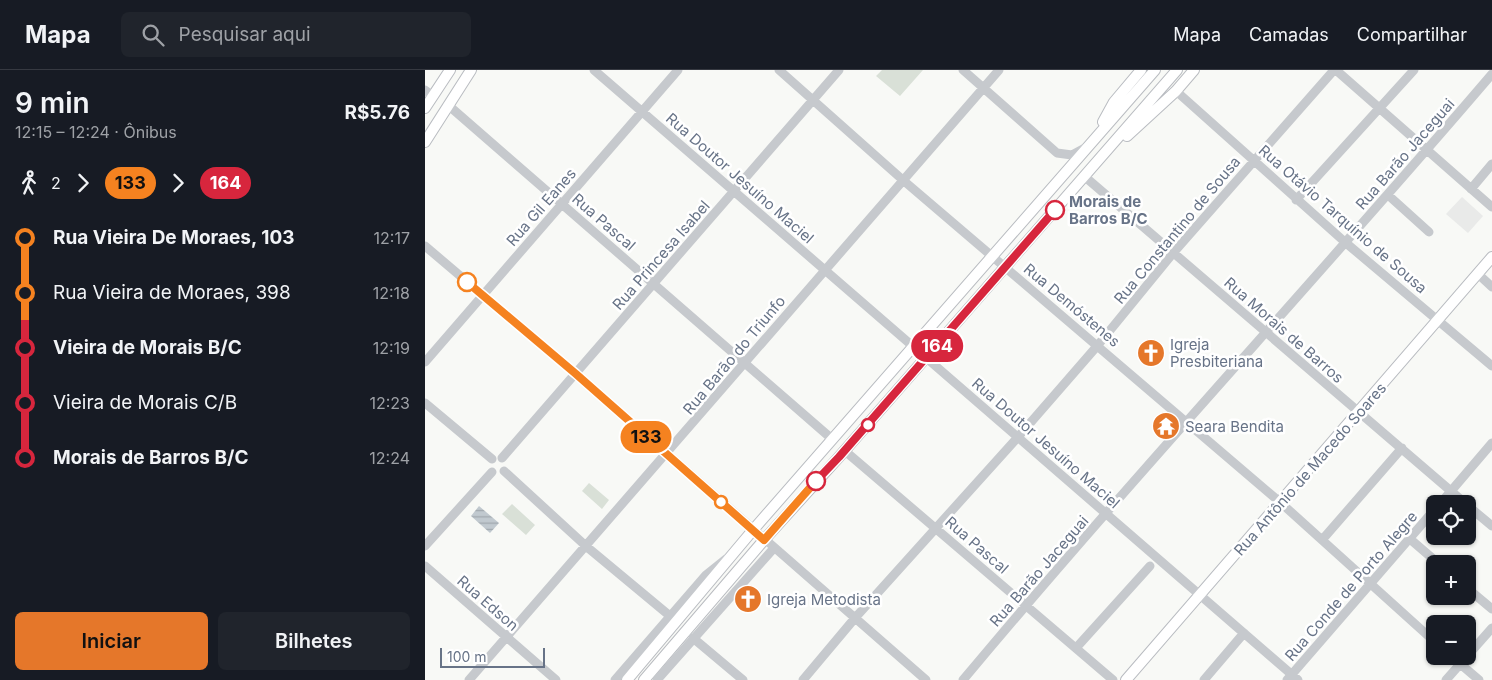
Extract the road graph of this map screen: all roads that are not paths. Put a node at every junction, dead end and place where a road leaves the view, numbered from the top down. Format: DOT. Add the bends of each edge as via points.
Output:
graph roads {
  1 [pos="450,70"];
  2 [pos="471,70"];
  3 [pos="594,70"];
  4 [pos="677,70"];
  5 [pos="779,70"];
  6 [pos="839,70"];
  7 [pos="963,70"];
  8 [pos="999,70"];
  9 [pos="1141,70"];
  10 [pos="1155,70"];
  11 [pos="1177,70"];
  12 [pos="1195,70"];
  13 [pos="1335,70"];
  14 [pos="1414,70"];
  15 [pos="1492,74"];
  16 [pos="984,89"];
  17 [pos="1176,91"];
  18 [pos="429,93"];
  19 [pos="814,100"];
  20 [pos="448,105"];
  21 [pos="425,108"];
  22 [pos="1381,108"];
  23 [pos="642,111"];
  24 [pos="1095,138"];
  25 [pos="425,142"];
  26 [pos="1115,142"];
  27 [pos="1087,146"];
  28 [pos="1428,149"];
  29 [pos="1254,160"];
  30 [pos="1492,164"];
  31 [pos="1084,176"];
  32 [pos="904,181"];
  33 [pos="1471,188"];
  34 [pos="734,192"];
  35 [pos="1387,196"];
  36 [pos="1296,200"];
  37 [pos="563,204"];
  38 [pos="1492,207"];
  39 [pos="1429,232"];
  40 [pos="1346,243"];
  41 [pos="425,246"];
  42 [pos="1174,252"];
  43 [pos="991,255"];
  44 [pos="1492,257"];
  45 [pos="1005,267"];
  46 [pos="825,271"];
  47 [pos="1478,274"];
  48 [pos="654,284"];
  49 [pos="1492,286"];
  50 [pos="482,295"];
  51 [pos="1439,320"];
  52 [pos="1265,333"];
  53 [pos="912,346"];
  54 [pos="1098,346"];
  55 [pos="926,358"];
  56 [pos="425,362"];
  57 [pos="745,363"];
  58 [pos="1492,366"];
  59 [pos="576,374"];
  60 [pos="425,403"];
  61 [pos="1359,412"];
  62 [pos="1185,422"];
  63 [pos="1018,438"];
  64 [pos="832,439"];
  65 [pos="1492,443"];
  66 [pos="1402,448"];
  67 [pos="845,451"];
  68 [pos="667,455"];
  69 [pos="502,458"];
  70 [pos="492,459"];
  71 [pos="505,471"];
  72 [pos="492,472"];
  73 [pos="1451,491"];
  74 [pos="1448,495"];
  75 [pos="1456,495"];
  76 [pos="1281,502"];
  77 [pos="1476,512"];
  78 [pos="1107,514"];
  79 [pos="1426,519"];
  80 [pos="1492,526"];
  81 [pos="937,527"];
  82 [pos="753,530"];
  83 [pos="1409,538"];
  84 [pos="764,540"];
  85 [pos="1322,540"];
  86 [pos="425,546"];
  87 [pos="587,547"];
  88 [pos="773,548"];
  89 [pos="732,554"];
  90 [pos="1429,555"];
  91 [pos="425,566"];
  92 [pos="1151,566"];
  93 [pos="1369,585"];
  94 [pos="1201,595"];
  95 [pos="1476,596"];
  96 [pos="1026,605"];
  97 [pos="1492,609"];
  98 [pos="670,616"];
  99 [pos="855,618"];
  100 [pos="1492,628"];
  101 [pos="1244,632"];
  102 [pos="1426,634"];
  103 [pos="507,637"];
  104 [pos="693,638"];
  105 [pos="1476,647"];
  106 [pos="1076,648"];
  107 [pos="1460,665"];
  108 [pos="1462,665"];
  109 [pos="1293,678"];
  110 [pos="469,680"];
  111 [pos="556,680"];
  112 [pos="615,680"];
  113 [pos="627,680"];
  114 [pos="644,680"];
  115 [pos="657,680"];
  116 [pos="743,680"];
  117 [pos="803,680"];
  118 [pos="926,680"];
  119 [pos="963,680"];
  120 [pos="1113,680"];
  121 [pos="1126,680"];
  122 [pos="1204,680"];
  123 [pos="1446,680"];
  124 [pos="1479,680"];
  1 -- 18 [label="main road"];
  2 -- 20 [label="main road"];
  3 -- 23 [label="street, Rua Doutor Jesuíno Maciel"];
  4 -- 23 [label="street, Rua Gil Eanes"];
  5 -- 19 [label="street, Rua Demóstenes"];
  6 -- 19 [label="street, Rua Princesa Isabel"];
  7 -- 16 [label="street"];
  8 -- 16 [label="street, Rua Barão do Triunfo"];
  9 -- 24 [label="main road" via="1114,102"];
  10 -- 24 [label="main road"];
  11 -- 26 [label="main road"];
  12 -- 17 [label="main road"];
  13 -- 22 [label="street"];
  13 -- 29 [label="street, Rua Constantino de Sousa"];
  14 -- 22 [label="street"];
  15 -- 28 [label="street, Rua Barão Jaceguai"];
  16 -- 27 [label="street" via="1057,153 1072,155"];
  16 -- 32 [label="street, Rua Barão do Triunfo"];
  17 -- 26 [label="main road" via="1129,134"];
  17 -- 29 [label="street, Rua Otávio Tarquínio de Sousa"];
  18 -- 21 [label="main road"];
  19 -- 32 [label="street, Rua Demóstenes"];
  19 -- 34 [label="street, Rua Princesa Isabel"];
  20 -- 25 [label="main road"];
  20 -- 37 [label="street, Rua Pascal"];
  22 -- 28 [label="street"];
  22 -- 36 [label="street"];
  23 -- 34 [label="street, Rua Doutor Jesuíno Maciel"];
  23 -- 37 [label="street, Rua Gil Eanes"];
  24 -- 27 [label="main road"];
  26 -- 31 [label="main road"];
  27 -- 43 [label="main road"];
  28 -- 33 [label="street"];
  28 -- 35 [label="street, Rua Barão Jaceguai"];
  29 -- 36 [label="street, Rua Otávio Tarquínio de Sousa"];
  29 -- 42 [label="street, Rua Constantino de Sousa"];
  30 -- 33 [label="street"];
  31 -- 42 [label="street, Rua Morais de Barros"];
  31 -- 45 [label="main road"];
  32 -- 43 [label="street, Rua Demóstenes"];
  32 -- 46 [label="street, Rua Barão do Triunfo"];
  33 -- 38 [label="street"];
  34 -- 46 [label="street, Rua Doutor Jesuíno Maciel"];
  34 -- 48 [label="street, Rua Princesa Isabel"];
  35 -- 39 [label="street"];
  35 -- 40 [label="street, Rua Barão Jaceguai"];
  36 -- 40 [label="street, Rua Otávio Tarquínio de Sousa"];
  37 -- 48 [label="street, Rua Pascal"];
  37 -- 50 [label="street, Rua Gil Eanes"];
  40 -- 51 [label="street, Rua Otávio Tarquínio de Sousa"];
  40 -- 52 [label="street, Rua Barão Jaceguai"];
  41 -- 50 [label="street"];
  42 -- 52 [label="street, Rua Morais de Barros"];
  42 -- 54 [label="street, Rua Constantino de Sousa"];
  43 -- 45 [label="street, Rua Demóstenes"];
  43 -- 53 [label="main road"];
  44 -- 47 [label="main road, Rua Antônio de Macedo Soares"];
  45 -- 54 [label="street, Rua Demóstenes"];
  45 -- 55 [label="main road"];
  46 -- 53 [label="street, Rua Doutor Jesuíno Maciel"];
  46 -- 57 [label="street, Rua Barão do Triunfo"];
  47 -- 49 [label="street"];
  47 -- 51 [label="main road, Rua Antônio de Macedo Soares"];
  48 -- 57 [label="street, Rua Pascal"];
  48 -- 59 [label="street, Rua Princesa Isabel"];
  50 -- 56 [label="street, Rua Gil Eanes"];
  50 -- 59 [label="street"];
  51 -- 58 [label="street, Rua Otávio Tarquínio de Sousa"];
  51 -- 61 [label="main road, Rua Antônio de Macedo Soares"];
  52 -- 61 [label="street, Rua Morais de Barros"];
  52 -- 62 [label="street, Rua Barão Jaceguai"];
  53 -- 55 [label="street, Rua Doutor Jesuíno Maciel"];
  53 -- 64 [label="main road"];
  54 -- 62 [label="street, Rua Demóstenes"];
  54 -- 63 [label="street, Rua Constantino de Sousa"];
  55 -- 63 [label="street, Rua Doutor Jesuíno Maciel"];
  55 -- 67 [label="main road"];
  57 -- 64 [label="street, Rua Pascal"];
  57 -- 68 [label="street, Rua Barão do Triunfo"];
  59 -- 68 [label="street"];
  59 -- 69 [label="street, Rua Princesa Isabel"];
  60 -- 70 [label="street"];
  61 -- 66 [label="street, Rua Morais de Barros"];
  61 -- 76 [label="main road, Rua Antônio de Macedo Soares"];
  62 -- 76 [label="street, Rua Demóstenes"];
  62 -- 78 [label="street, Rua Barão Jaceguai"];
  63 -- 78 [label="street, Rua Doutor Jesuíno Maciel"];
  63 -- 81 [label="street, Rua Constantino de Sousa"];
  64 -- 82 [label="main road"];
  65 -- 73 [label="street"];
  66 -- 73 [label="street, Rua Morais de Barros"];
  66 -- 85 [label="street"];
  67 -- 81 [label="street, Rua Pascal"];
  67 -- 84 [label="main road"];
  68 -- 82 [label="street"];
  68 -- 87 [label="street, Rua Barão do Triunfo"];
  69 -- 70 [label="street"];
  69 -- 71 [label="street"];
  70 -- 72 [label="street" via="489,467"];
  71 -- 72 [label="street"];
  71 -- 87 [label="street"];
  72 -- 86 [label="street"];
  73 -- 74 [label="street"];
  73 -- 75 [label="street, Rua Morais de Barros"];
  76 -- 85 [label="street, Rua Demóstenes"];
  76 -- 94 [label="main road, Rua Antônio de Macedo Soares"];
  77 -- 80 [label="street, Rua Morais de Barros"];
  78 -- 94 [label="street, Rua Doutor Jesuíno Maciel"];
  78 -- 96 [label="street, Rua Barão Jaceguai"];
  79 -- 83 [label="street, Rua Conde de Porto Alegre"];
  81 -- 96 [label="street, Rua Pascal"];
  81 -- 99 [label="street, Rua Constantino de Sousa"];
  82 -- 84 [label="street"];
  82 -- 89 [label="main road"];
  83 -- 90 [label="street"];
  83 -- 93 [label="street, Rua Conde de Porto Alegre"];
  84 -- 88 [label="street"];
  84 -- 114 [label="main road"];
  85 -- 93 [label="street, Rua Demóstenes"];
  87 -- 98 [label="street"];
  87 -- 103 [label="street, Rua Barão do Triunfo"];
  88 -- 99 [label="street"];
  88 -- 104 [label="street"];
  89 -- 98 [label="street" via="706,575"];
  89 -- 113 [label="main road"];
  91 -- 103 [label="street, Rua Edson"];
  92 -- 106 [label="street"];
  93 -- 102 [label="street, Rua Demóstenes"];
  93 -- 109 [label="street, Rua Conde de Porto Alegre"];
  94 -- 101 [label="street, Rua Doutor Jesuíno Maciel"];
  94 -- 121 [label="main road, Rua Antônio de Macedo Soares"];
  95 -- 97 [label="street"];
  96 -- 106 [label="street, Rua Pascal"];
  96 -- 119 [label="street, Rua Barão Jaceguai"];
  98 -- 112 [label="street"];
  99 -- 117 [label="street, Rua Constantino de Sousa"];
  99 -- 118 [label="street"];
  100 -- 105 [label="street"];
  101 -- 109 [label="street, Rua Doutor Jesuíno Maciel"];
  101 -- 122 [label="street"];
  103 -- 110 [label="street, Rua Barão do Triunfo"];
  103 -- 111 [label="street, Rua Edson"];
  104 -- 115 [label="street"];
  104 -- 116 [label="street"];
  106 -- 120 [label="street, Rua Pascal"];
  107 -- 123 [label="street"];
  108 -- 124 [label="street"];
}
